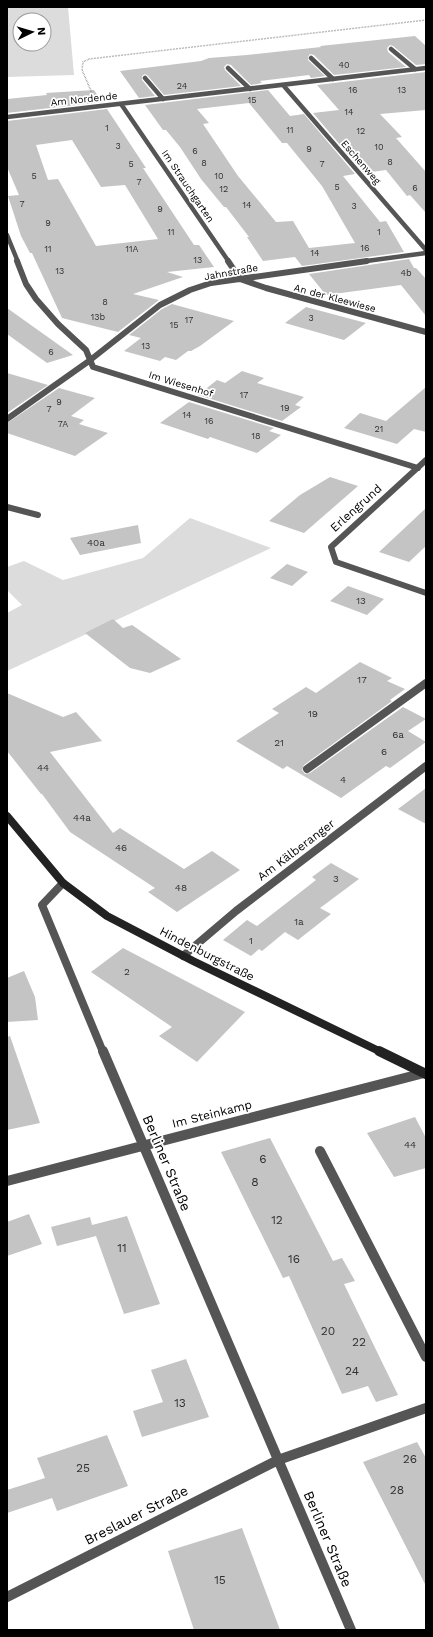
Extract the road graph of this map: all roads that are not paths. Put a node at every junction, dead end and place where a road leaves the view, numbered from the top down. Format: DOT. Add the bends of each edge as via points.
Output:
graph roads {
  1 [pos="391,49"];
  2 [pos="311,58"];
  3 [pos="228,68"];
  4 [pos="426,68"];
  5 [pos="415,69"];
  6 [pos="145,78"];
  7 [pos="333,79"];
  8 [pos="283,85"];
  9 [pos="250,89"];
  10 [pos="163,99"];
  11 [pos="121,104"];
  12 [pos="7,117"];
  13 [pos="7,235"];
  14 [pos="426,250"];
  15 [pos="426,253"];
  16 [pos="240,278"];
  17 [pos="426,332"];
  18 [pos="90,361"];
  19 [pos="7,419"];
  20 [pos="426,460"];
  21 [pos="418,468"];
  22 [pos="7,507"];
  23 [pos="38,514"];
  24 [pos="426,593"];
  25 [pos="426,683"];
  26 [pos="426,766"];
  27 [pos="307,769"];
  28 [pos="7,816"];
  29 [pos="63,883"];
  30 [pos="183,956"];
  31 [pos="425,1073"];
  32 [pos="142,1145"];
  33 [pos="320,1151"];
  34 [pos="7,1181"];
  35 [pos="426,1357"];
  36 [pos="426,1408"];
  37 [pos="278,1460"];
  38 [pos="7,1597"];
  39 [pos="351,1630"];
  1 -- 5 [label="street"];
  2 -- 7 [label="street"];
  3 -- 9 [label="street"];
  4 -- 5 [label="street, Am Nordende"];
  5 -- 7 [label="street, Am Nordende"];
  6 -- 10 [label="street"];
  7 -- 8 [label="street, Am Nordende"];
  8 -- 9 [label="street, Am Nordende"];
  8 -- 14 [label="street, Eschenweg"];
  9 -- 10 [label="street, Am Nordende"];
  10 -- 11 [label="street, Am Nordende"];
  11 -- 12 [label="street, Am Nordende"];
  11 -- 16 [label="street, Im Strauchgarten"];
  13 -- 18 [label="street, Im Wiesenhof" via="26,284 58,324 86,350"];
  15 -- 16 [label="street, Jahnstraße"];
  16 -- 17 [label="street, An der Kleewiese" via="266,288"];
  16 -- 18 [label="street, Jahnstraße" via="211,283 176,296 160,305"];
  18 -- 19 [label="street, Jahnstraße"];
  18 -- 21 [label="street, Im Wiesenhof" via="93,368"];
  20 -- 21 [label="street, Erlengrund"];
  21 -- 24 [label="street, Erlengrund" via="331,547 336,562"];
  22 -- 23 [label="street"];
  25 -- 27 [label="street"];
  26 -- 30 [label="street, Am Kälberanger" via="236,911"];
  28 -- 29 [label="street, Hindenburgstraße"];
  29 -- 30 [label="street, Hindenburgstraße" via="107,916"];
  29 -- 32 [label="street, Berliner Straße" via="42,904"];
  30 -- 31 [label="street, Hindenburgstraße"];
  31 -- 32 [label="street, Im Steinkamp"];
  32 -- 34 [label="street, Im Steinkamp"];
  32 -- 37 [label="street, Berliner Straße"];
  33 -- 35 [label="street"];
  36 -- 37 [label="street"];
  37 -- 38 [label="street, Breslauer Straße"];
  37 -- 39 [label="street, Berliner Straße"];
}
